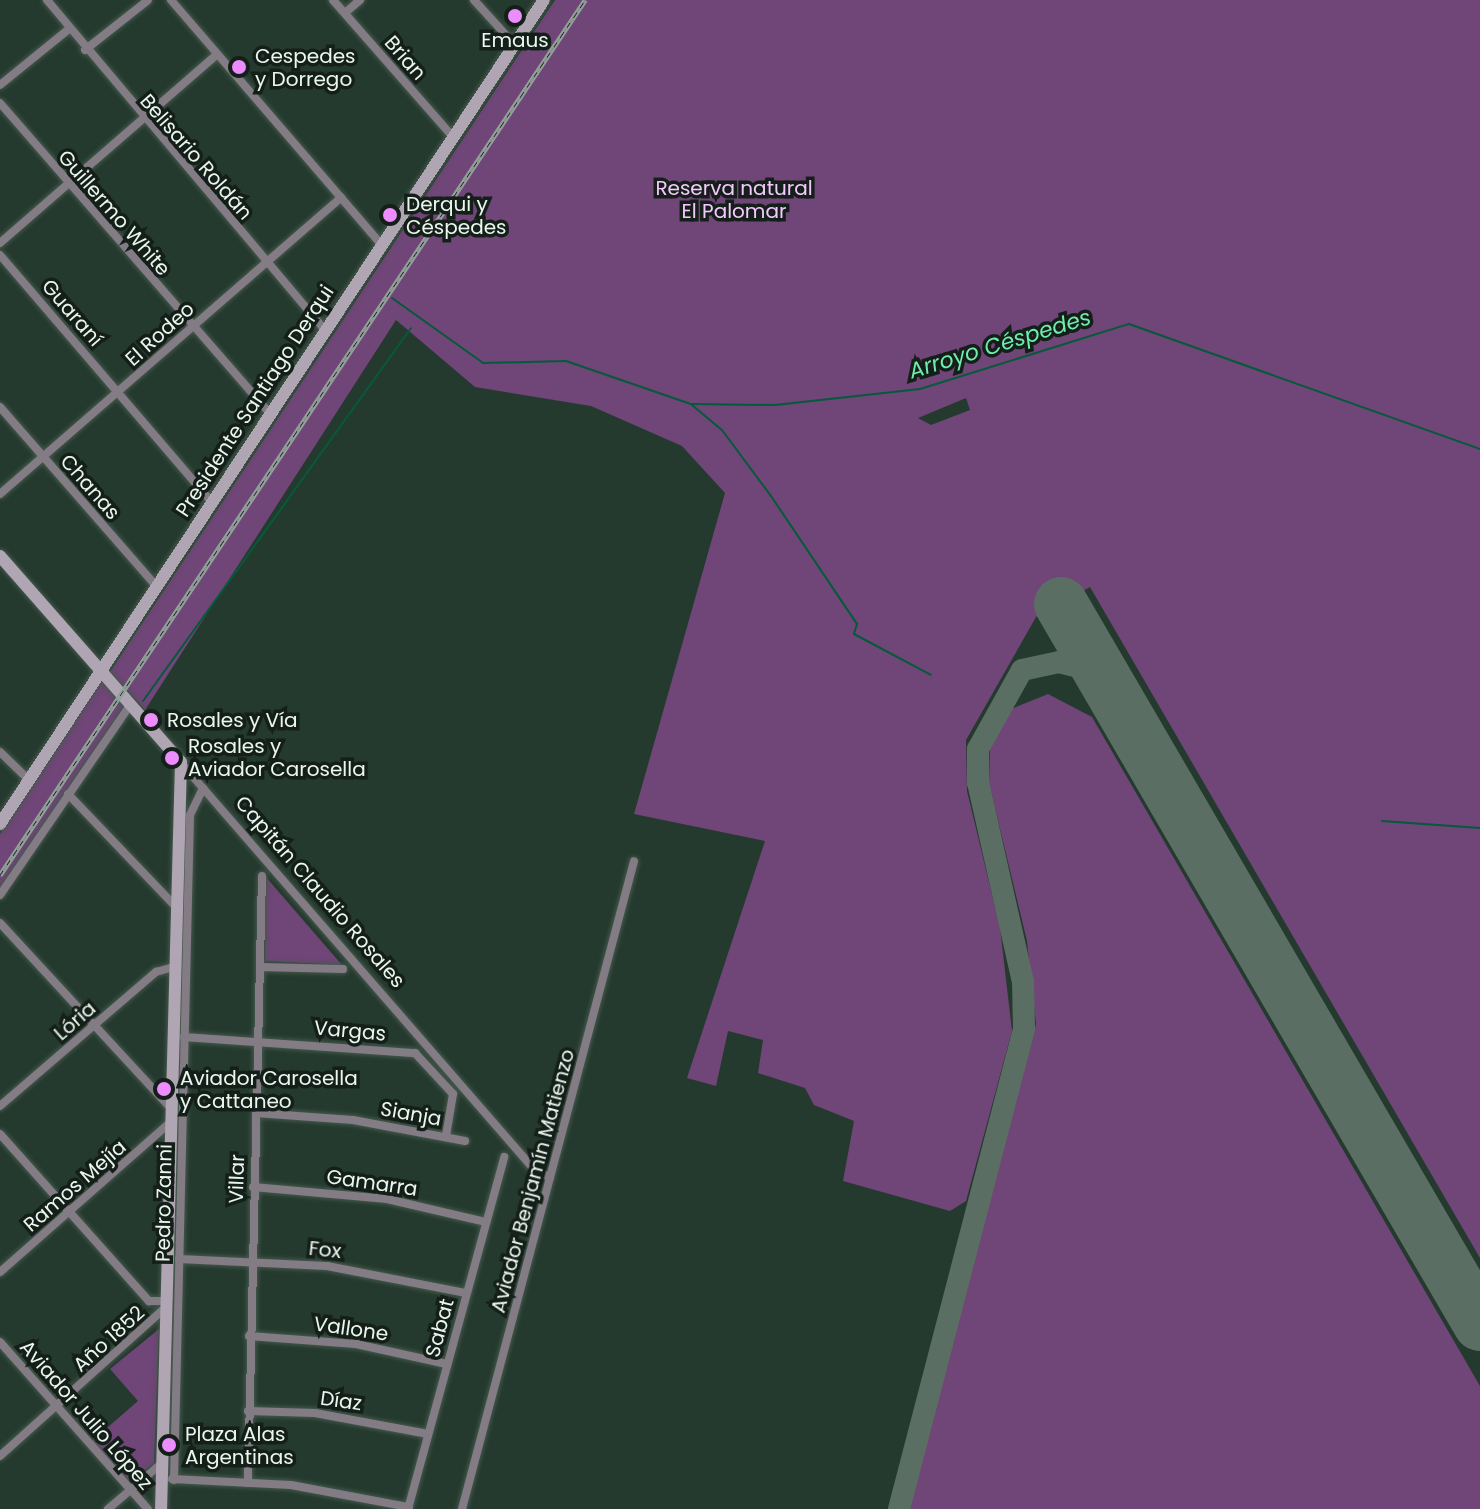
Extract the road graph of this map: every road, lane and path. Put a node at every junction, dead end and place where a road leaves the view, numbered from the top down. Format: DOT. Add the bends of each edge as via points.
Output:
graph roads {
  1 [pos="47,0"];
  2 [pos="148,0"];
  3 [pos="171,0"];
  4 [pos="333,0"];
  5 [pos="360,0"];
  6 [pos="474,0"];
  7 [pos="544,0"];
  8 [pos="345,13"];
  9 [pos="69,29"];
  10 [pos="514,44"];
  11 [pos="85,50"];
  12 [pos="216,55"];
  13 [pos="0,85"];
  14 [pos="0,103"];
  15 [pos="142,120"];
  16 [pos="453,137"];
  17 [pos="68,184"];
  18 [pos="341,198"];
  19 [pos="0,243"];
  20 [pos="381,244"];
  21 [pos="0,255"];
  22 [pos="265,263"];
  23 [pos="191,326"];
  24 [pos="326,331"];
  25 [pos="119,392"];
  26 [pos="0,407"];
  27 [pos="270,414"];
  28 [pos="42,456"];
  29 [pos="0,494"];
  30 [pos="212,502"];
  31 [pos="1,558"];
  32 [pos="157,587"];
  33 [pos="101,673"];
  34 [pos="130,705"];
  35 [pos="0,752"];
  36 [pos="181,762"];
  37 [pos="29,780"];
  38 [pos="203,788"];
  39 [pos="68,794"];
  40 [pos="0,824"];
  41 [pos="634,861"];
  42 [pos="262,876"];
  43 [pos="0,895"];
  44 [pos="175,906"];
  45 [pos="0,923"];
  46 [pos="174,967"];
  47 [pos="260,967"];
  48 [pos="343,969"];
  49 [pos="92,1028"];
  50 [pos="184,1037"];
  51 [pos="257,1039"];
  52 [pos="0,1106"];
  53 [pos="170,1107"];
  54 [pos="256,1113"];
  55 [pos="171,1122"];
  56 [pos="0,1134"];
  57 [pos="446,1136"];
  58 [pos="465,1141"];
  59 [pos="504,1157"];
  60 [pos="550,1178"];
  61 [pos="253,1187"];
  62 [pos="69,1212"];
  63 [pos="486,1222"];
  64 [pos="179,1259"];
  65 [pos="250,1261"];
  66 [pos="0,1272"];
  67 [pos="466,1293"];
  68 [pos="166,1304"];
  69 [pos="249,1336"];
  70 [pos="0,1342"];
  71 [pos="447,1364"];
  72 [pos="56,1407"];
  73 [pos="248,1411"];
  74 [pos="428,1434"];
  75 [pos="0,1456"];
  76 [pos="166,1472"];
  77 [pos="248,1483"];
  78 [pos="129,1490"];
  79 [pos="408,1508"];
  80 [pos="108,1509"];
  81 [pos="148,1509"];
  82 [pos="161,1509"];
  83 [pos="462,1509"];
  1 -- 9 [label="street, Belisario Roldán"];
  2 -- 11 [label="street"];
  3 -- 12 [label="street"];
  4 -- 8 [label="street, Brian"];
  5 -- 8 [label="street"];
  6 -- 10 [label="street"];
  7 -- 10 [label="street, Presidente Santiago Derqui"];
  8 -- 16 [label="street, Brian"];
  9 -- 11 [label="street, Belisario Roldán"];
  9 -- 13 [label="street"];
  10 -- 16 [label="street, Presidente Santiago Derqui"];
  11 -- 15 [label="street, Belisario Roldán"];
  12 -- 15 [label="street"];
  12 -- 18 [label="street"];
  14 -- 17 [label="street, Guillermo White"];
  15 -- 17 [label="street"];
  15 -- 22 [label="street, Belisario Roldán"];
  16 -- 20 [label="street, Presidente Santiago Derqui"];
  17 -- 19 [label="street"];
  17 -- 23 [label="street, Guillermo White"];
  18 -- 20 [label="street"];
  18 -- 22 [label="street, El Rodeo"];
  20 -- 24 [label="street, Presidente Santiago Derqui"];
  21 -- 25 [label="street, Guaraní"];
  22 -- 23 [label="street, El Rodeo"];
  22 -- 24 [label="street, Belisario Roldán"];
  23 -- 25 [label="street, El Rodeo"];
  23 -- 27 [label="street, Guillermo White"];
  24 -- 27 [label="street, Presidente Santiago Derqui"];
  25 -- 28 [label="street, El Rodeo"];
  25 -- 30 [label="street, Guaraní"];
  26 -- 28 [label="street, Chanas"];
  27 -- 30 [label="street, Presidente Santiago Derqui"];
  28 -- 29 [label="street, El Rodeo"];
  28 -- 32 [label="street, Chanas"];
  30 -- 32 [label="street, Presidente Santiago Derqui"];
  31 -- 33 [label="street, Capitán Claudio Rosales"];
  32 -- 33 [label="street, Presidente Santiago Derqui"];
  33 -- 34 [label="street, Capitán Claudio Rosales"];
  33 -- 37 [label="street, Presidente Santiago Derqui"];
  34 -- 36 [label="street, Capitán Claudio Rosales"];
  34 -- 39 [label="street"];
  35 -- 37 [label="street"];
  36 -- 38 [label="street, Capitán Claudio Rosales"];
  36 -- 44 [label="street"];
  37 -- 40 [label="street, Presidente Santiago Derqui"];
  38 -- 50 [label="street, Pedro Zanni" via="190,815"];
  38 -- 60 [label="street, Capitán Claudio Rosales" via="532,1167"];
  39 -- 43 [label="street"];
  39 -- 44 [label="street"];
  41 -- 60 [label="street, Aviador Benjamín Matienzo"];
  42 -- 47 [label="street, Villar"];
  44 -- 46 [label="street"];
  45 -- 49 [label="street"];
  46 -- 49 [label="street, Lória" via="156,972"];
  46 -- 53 [label="street"];
  47 -- 48 [label="street"];
  47 -- 51 [label="street, Villar"];
  49 -- 52 [label="street, Lória"];
  49 -- 53 [label="street"];
  50 -- 51 [label="street, Vargas"];
  50 -- 64 [label="street, Pedro Zanni"];
  51 -- 54 [label="street, Villar"];
  51 -- 57 [label="street, Vargas" via="415,1053 453,1094"];
  53 -- 55 [label="street"];
  54 -- 57 [label="street, Sianja"];
  54 -- 61 [label="street, Villar"];
  55 -- 62 [label="street, Ramos Mejía"];
  55 -- 68 [label="street"];
  56 -- 62 [label="street"];
  57 -- 58 [label="street, Sianja"];
  59 -- 63 [label="street, Sabat"];
  60 -- 83 [label="street, Aviador Benjamín Matienzo"];
  61 -- 63 [label="street, Gamarra" via="376,1198"];
  61 -- 65 [label="street, Villar"];
  62 -- 66 [label="street, Ramos Mejía"];
  62 -- 68 [label="street" via="149,1301"];
  63 -- 67 [label="street, Sabat"];
  64 -- 65 [label="street, Fox"];
  64 -- 76 [label="street, Pedro Zanni"];
  65 -- 67 [label="street, Fox" via="360,1270"];
  65 -- 69 [label="street, Villar"];
  67 -- 71 [label="street, Sabat"];
  68 -- 72 [label="street, Año 1852"];
  68 -- 76 [label="street"];
  69 -- 71 [label="street, Vallone" via="356,1344"];
  69 -- 73 [label="street, Villar"];
  70 -- 72 [label="street, Aviador Julio López"];
  71 -- 74 [label="street, Sabat"];
  72 -- 75 [label="street, Año 1852"];
  72 -- 78 [label="street, Aviador Julio López"];
  73 -- 74 [label="street, Díaz" via="315,1413"];
  73 -- 77 [label="street, Villar"];
  74 -- 79 [label="street, Sabat"];
  76 -- 77 [label="street"];
  76 -- 78 [label="street"];
  76 -- 82 [label="street"];
  77 -- 79 [label="street"];
  78 -- 80 [label="street"];
  78 -- 81 [label="street, Aviador Julio López"];
}
